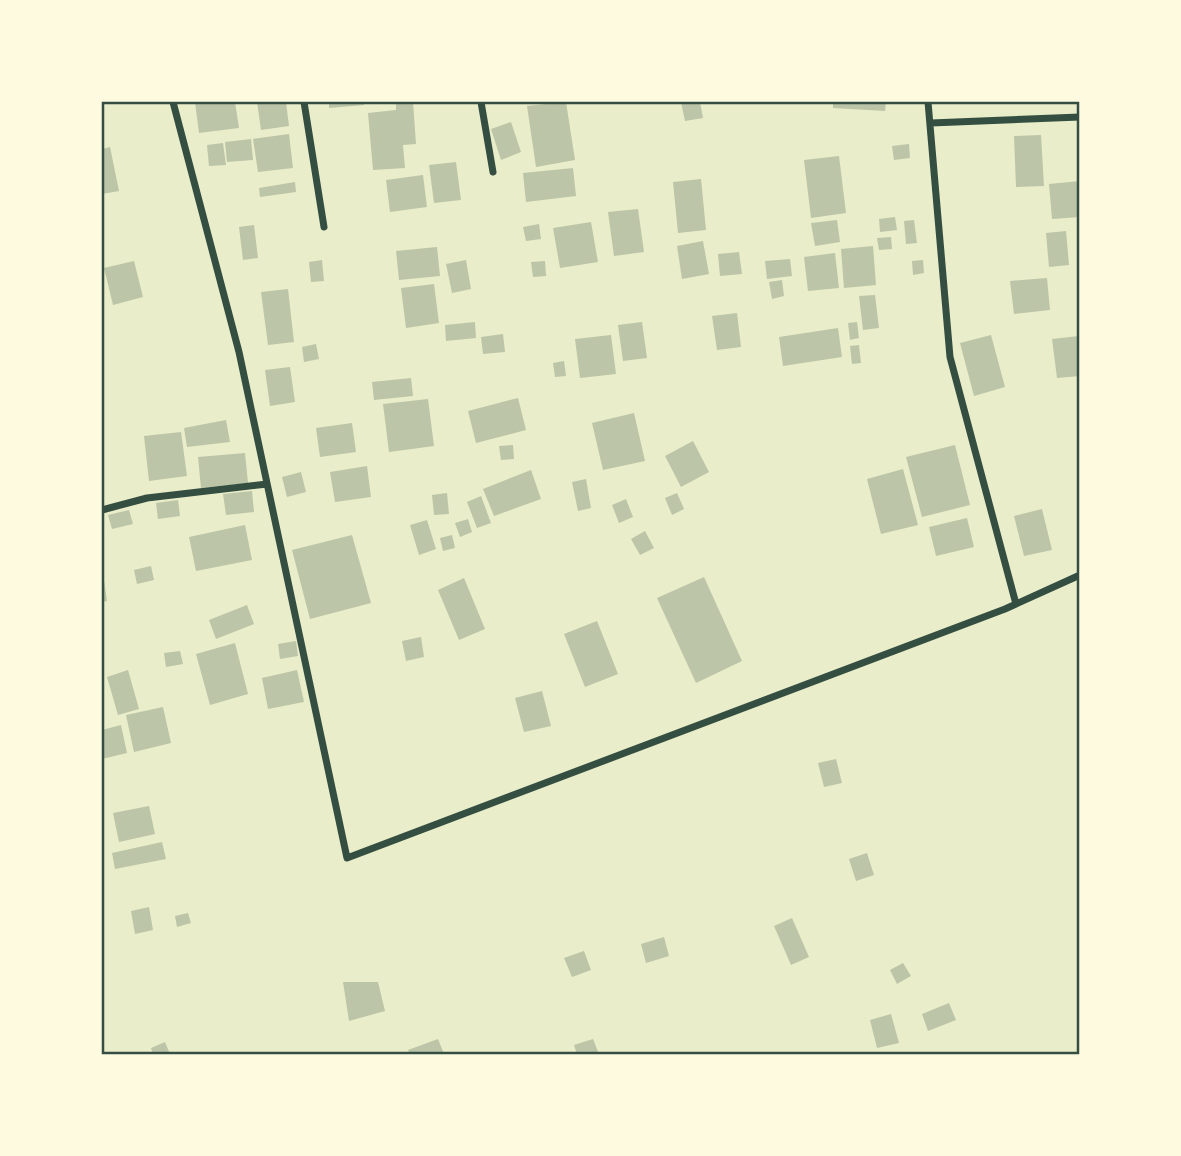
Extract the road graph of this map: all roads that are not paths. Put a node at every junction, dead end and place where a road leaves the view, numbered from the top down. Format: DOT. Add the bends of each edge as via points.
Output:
graph roads {
  1 [pos="173,102"];
  2 [pos="304,102"];
  3 [pos="481,102"];
  4 [pos="928,102"];
  5 [pos="1080,117"];
  6 [pos="931,123"];
  7 [pos="494,172"];
  8 [pos="324,227"];
  9 [pos="267,484"];
  10 [pos="102,510"];
  11 [pos="1080,575"];
  12 [pos="1016,604"];
  1 -- 9 [label="street" via="239,352"];
  2 -- 8 [label="street"];
  3 -- 7 [label="street"];
  4 -- 6 [label="street"];
  5 -- 6 [label="street"];
  6 -- 12 [label="street" via="950,356"];
  9 -- 10 [label="street" via="147,498"];
  9 -- 12 [label="street" via="346,858"];
  11 -- 12 [label="street"];
}
